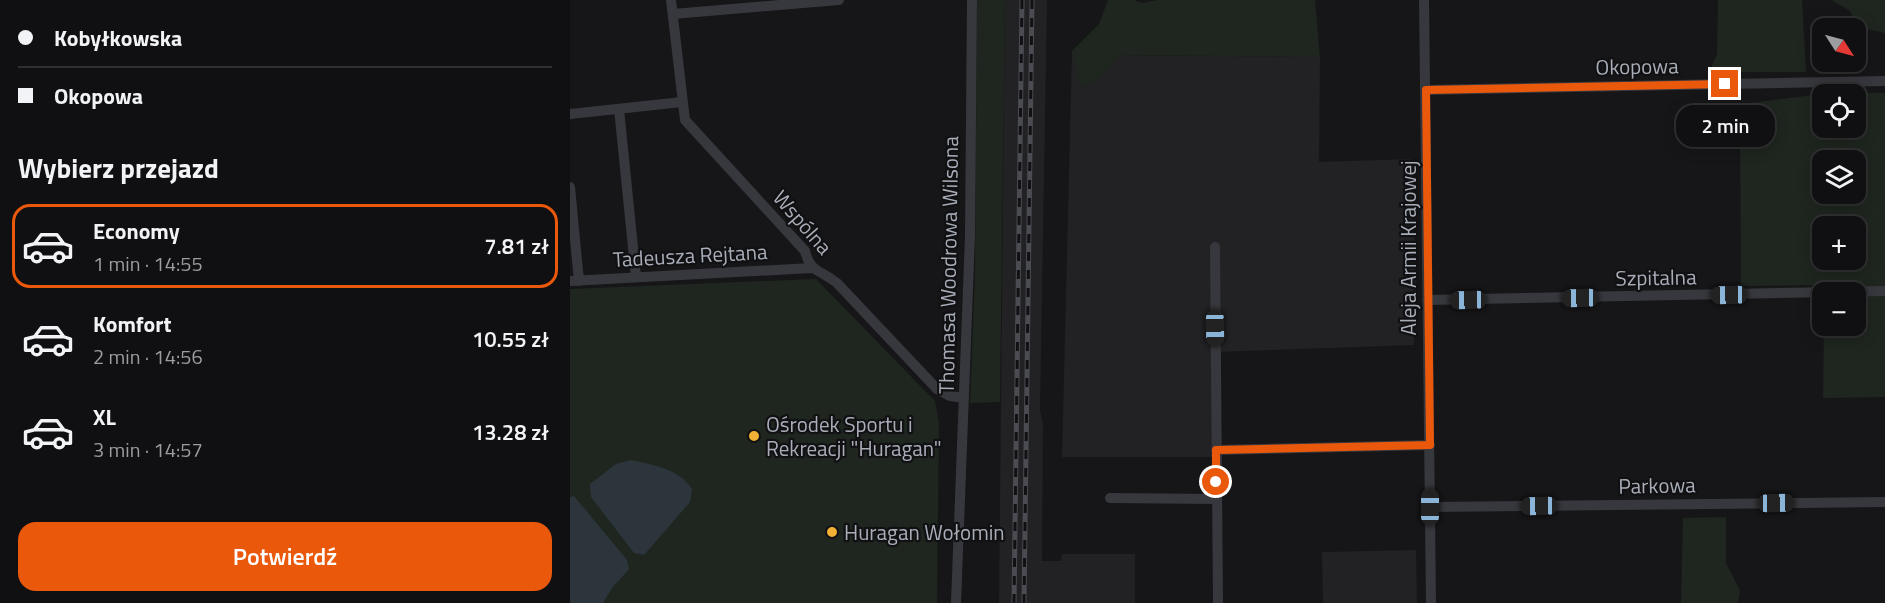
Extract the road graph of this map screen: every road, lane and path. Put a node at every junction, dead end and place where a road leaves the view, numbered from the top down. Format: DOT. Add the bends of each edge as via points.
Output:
graph roads {
  1 [pos="671,0"];
  2 [pos="839,0"];
  3 [pos="972,0"];
  4 [pos="1424,0"];
  5 [pos="673,14"];
  6 [pos="1885,81"];
  7 [pos="1426,90"];
  8 [pos="682,102"];
  9 [pos="619,109"];
  10 [pos="570,114"];
  11 [pos="570,187"];
  12 [pos="1215,247"];
  13 [pos="812,268"];
  14 [pos="636,277"];
  15 [pos="575,281"];
  16 [pos="1885,291"];
  17 [pos="1427,300"];
  18 [pos="964,398"];
  19 [pos="1430,445"];
  20 [pos="1216,450"];
  21 [pos="1110,498"];
  22 [pos="1217,499"];
  23 [pos="1885,502"];
  24 [pos="1430,507"];
  25 [pos="956,603"];
  26 [pos="1218,603"];
  27 [pos="1431,603"];
  1 -- 5 [label="street, Wspólna"];
  2 -- 5 [label="street"];
  3 -- 18 [label="street, Thomasa Woodrowa Wilsona"];
  4 -- 7 [label="street, Aleja Armii Krajowej"];
  5 -- 8 [label="street, Wspólna"];
  6 -- 7 [label="street, Okopowa"];
  7 -- 17 [label="street, Aleja Armii Krajowej"];
  8 -- 9 [label="street"];
  8 -- 13 [label="street, Wspólna" via="685,120 805,251"];
  9 -- 10 [label="street"];
  9 -- 14 [label="street"];
  11 -- 15 [label="street"];
  12 -- 20 [label="street"];
  13 -- 14 [label="street, Tadeusza Rejtana"];
  13 -- 18 [label="street, Wspólna" via="837,283 937,389"];
  14 -- 15 [label="street, Tadeusza Rejtana"];
  16 -- 17 [label="street, Szpitalna"];
  17 -- 19 [label="street, Aleja Armii Krajowej"];
  18 -- 25 [label="street, Thomasa Woodrowa Wilsona"];
  19 -- 20 [label="street"];
  19 -- 24 [label="street, Aleja Armii Krajowej"];
  20 -- 22 [label="street"];
  21 -- 22 [label="street"];
  22 -- 26 [label="street"];
  23 -- 24 [label="street, Parkowa"];
  24 -- 27 [label="street, Aleja Armii Krajowej"];
}
